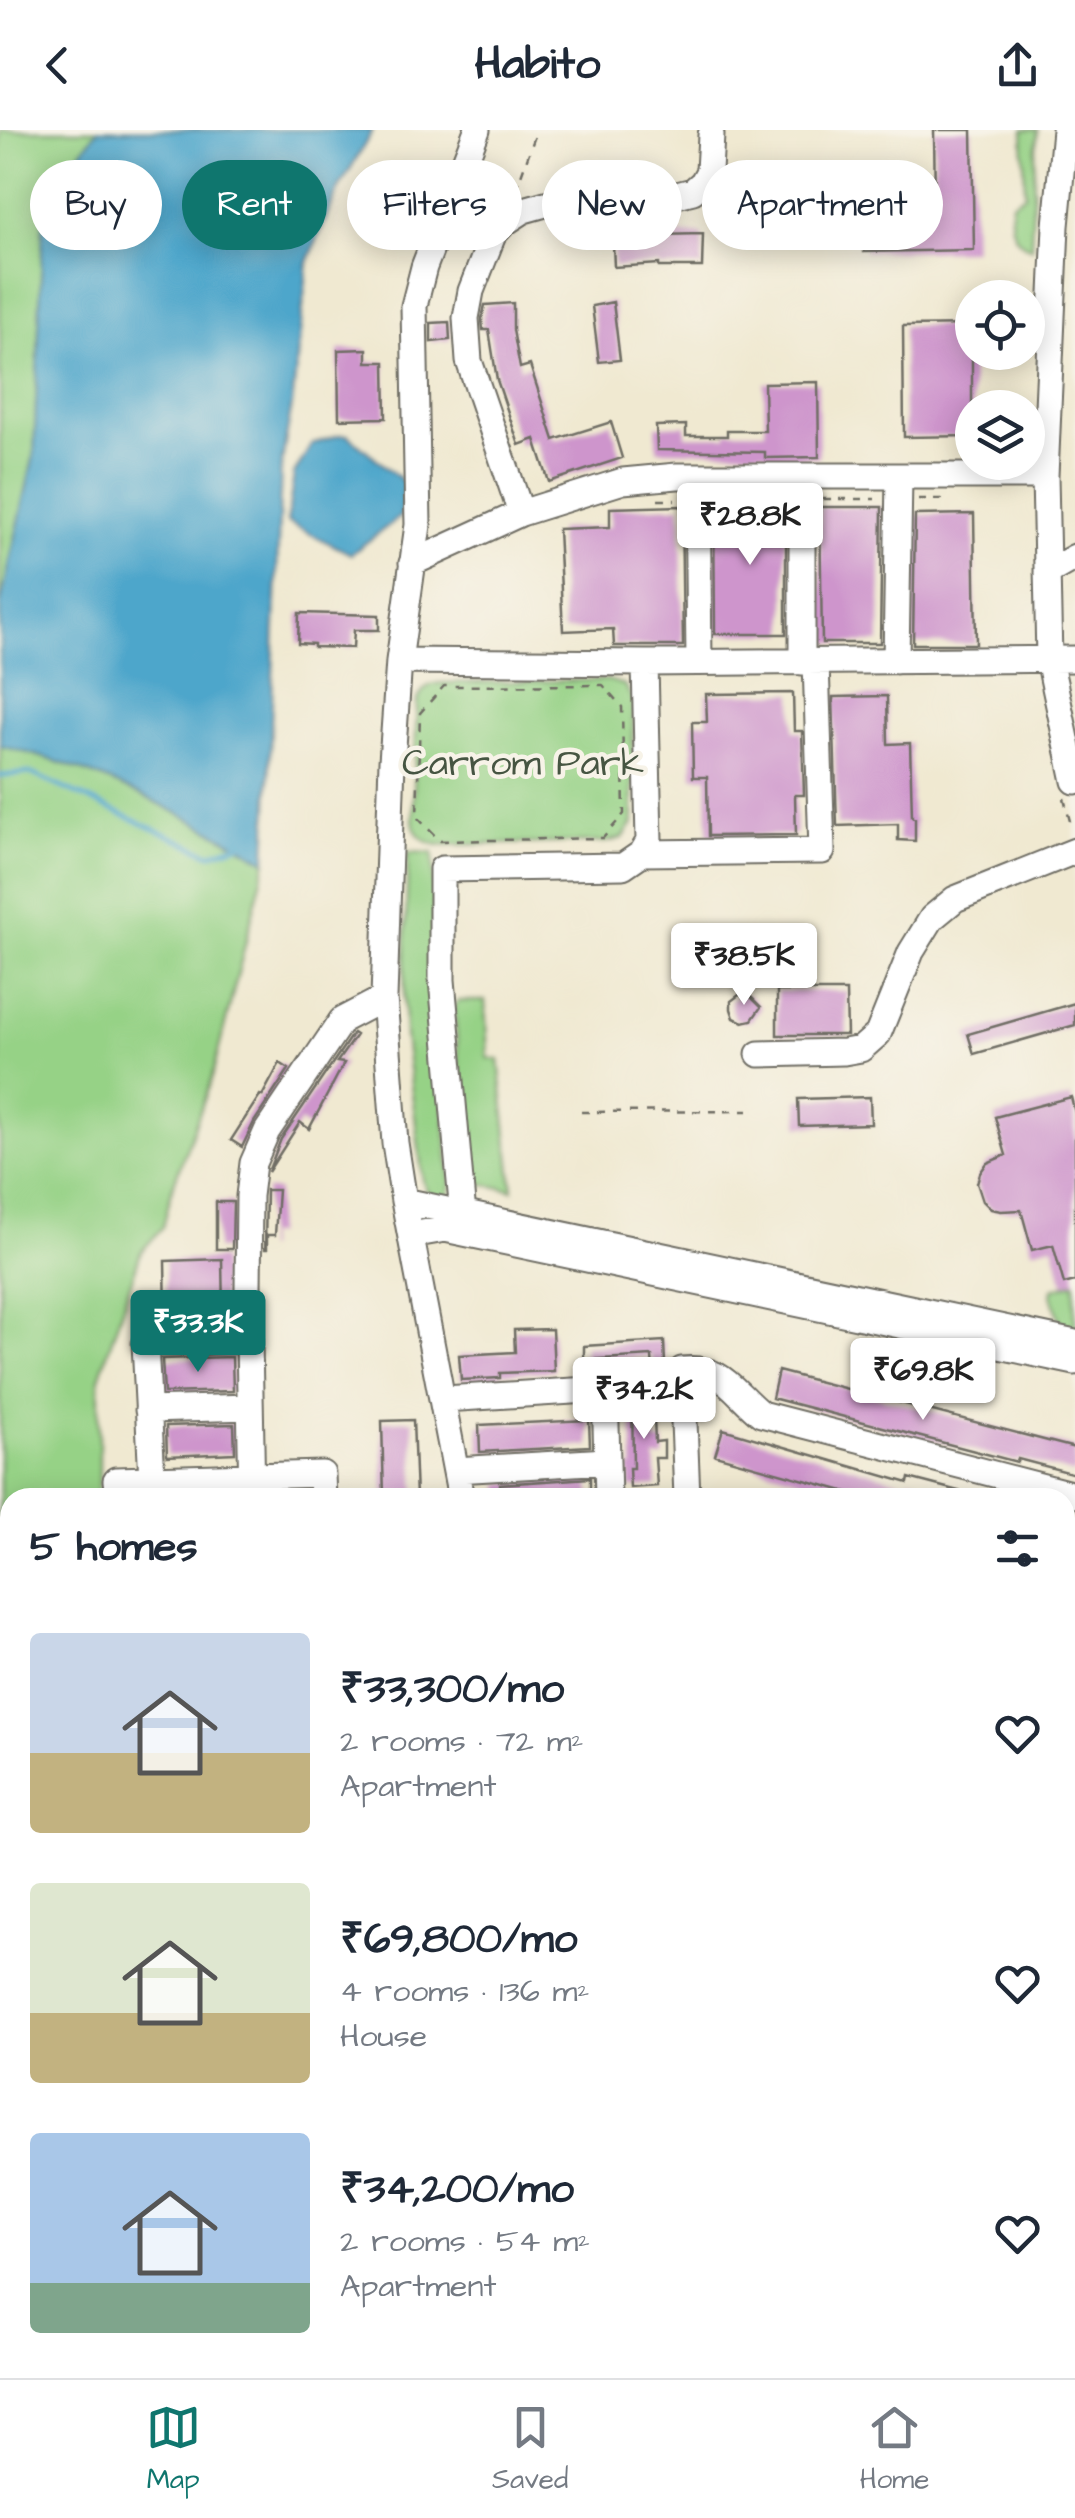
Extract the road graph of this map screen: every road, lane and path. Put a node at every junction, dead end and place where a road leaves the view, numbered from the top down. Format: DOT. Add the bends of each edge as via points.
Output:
graph roads {
  1 [pos="477,130"];
  2 [pos="537,130"];
  3 [pos="1066,130"];
  4 [pos="711,134"];
  5 [pos="522,173"];
  6 [pos="522,211"];
  7 [pos="1065,228"];
  8 [pos="486,250"];
  9 [pos="1045,476"];
  10 [pos="996,480"];
  11 [pos="698,488"];
  12 [pos="802,488"];
  13 [pos="899,488"];
  14 [pos="953,498"];
  15 [pos="648,500"];
  16 [pos="522,513"];
  17 [pos="1075,558"];
  18 [pos="412,563"];
  19 [pos="1047,573"];
  20 [pos="1062,659"];
  21 [pos="399,661"];
  22 [pos="896,661"];
  23 [pos="699,662"];
  24 [pos="809,662"];
  25 [pos="645,663"];
  26 [pos="635,761"];
  27 [pos="1075,782"];
  28 [pos="1075,851"];
  29 [pos="642,853"];
  30 [pos="379,985"];
  31 [pos="759,1054"];
  32 [pos="748,1111"];
  33 [pos="581,1112"];
  34 [pos="404,1201"];
  35 [pos="463,1214"];
  36 [pos="410,1235"];
  37 [pos="249,1340"];
  38 [pos="1075,1344"];
  39 [pos="1075,1362"];
  40 [pos="444,1399"];
  41 [pos="250,1407"];
  42 [pos="148,1410"];
  43 [pos="607,1460"];
  44 [pos="456,1470"];
  45 [pos="152,1479"];
  46 [pos="252,1486"];
  47 [pos="117,1488"];
  48 [pos="323,1488"];
  49 [pos="459,1488"];
  50 [pos="608,1488"];
  51 [pos="687,1488"];
  52 [pos="1048,1488"];
  1 -- 18 [label="lane" via="414,306 418,526"];
  2 -- 5 [label="path"];
  3 -- 7 [label="lane"];
  4 -- 6 [label="lane" via="708,171 694,190 549,203"];
  7 -- 9 [label="lane"];
  8 -- 16 [label="lane" via="470,291 469,361"];
  9 -- 19 [label="lane"];
  10 -- 13 [label="lane"];
  11 -- 12 [label="lane"];
  11 -- 12 [label="path"];
  11 -- 15 [label="path"];
  11 -- 16 [label="lane" via="622,481"];
  11 -- 23 [label="lane"];
  12 -- 13 [label="lane"];
  12 -- 13 [label="path"];
  12 -- 24 [label="lane"];
  13 -- 14 [label="path"];
  13 -- 22 [label="lane"];
  16 -- 18 [label="lane"];
  17 -- 19 [label="lane"];
  18 -- 21 [label="lane"];
  19 -- 20 [label="lane"];
  20 -- 22 [label="lane"];
  20 -- 27 [label="lane"];
  21 -- 25 [label="lane"];
  21 -- 30 [label="lane"];
  22 -- 24 [label="lane"];
  23 -- 24 [label="lane"];
  23 -- 25 [label="lane"];
  24 -- 29 [label="lane" via="822,851"];
  25 -- 26 [label="lane"];
  26 -- 26 [label="path" via="622,707 603,685 444,686 420,713 416,817 440,841 603,838 624,814"];
  26 -- 29 [label="lane" via="649,840"];
  28 -- 31 [label="lane" via="954,899 932,918 878,1034 860,1049"];
  29 -- 35 [label="lane" via="623,866 442,869 442,980"];
  30 -- 34 [label="lane"];
  30 -- 37 [label="lane" via="342,1020 267,1131 254,1163"];
  32 -- 33 [label="path"];
  34 -- 35 [label="lane"];
  34 -- 36 [label="lane"];
  35 -- 38 [label="lane"];
  36 -- 39 [label="lane" via="445,1229"];
  36 -- 40 [label="lane"];
  37 -- 41 [label="lane"];
  37 -- 42 [label="lane" via="145,1344"];
  40 -- 43 [label="lane" via="605,1389"];
  40 -- 44 [label="lane"];
  41 -- 42 [label="lane"];
  41 -- 46 [label="lane"];
  42 -- 45 [label="lane"];
  43 -- 44 [label="lane"];
  43 -- 50 [label="lane"];
  44 -- 49 [label="lane"];
  45 -- 46 [label="lane"];
  45 -- 47 [label="lane" via="116,1480"];
  46 -- 48 [label="lane" via="322,1474"];
  51 -- 52 [label="lane" via="682,1370 696,1369 724,1379 761,1414"];
}
